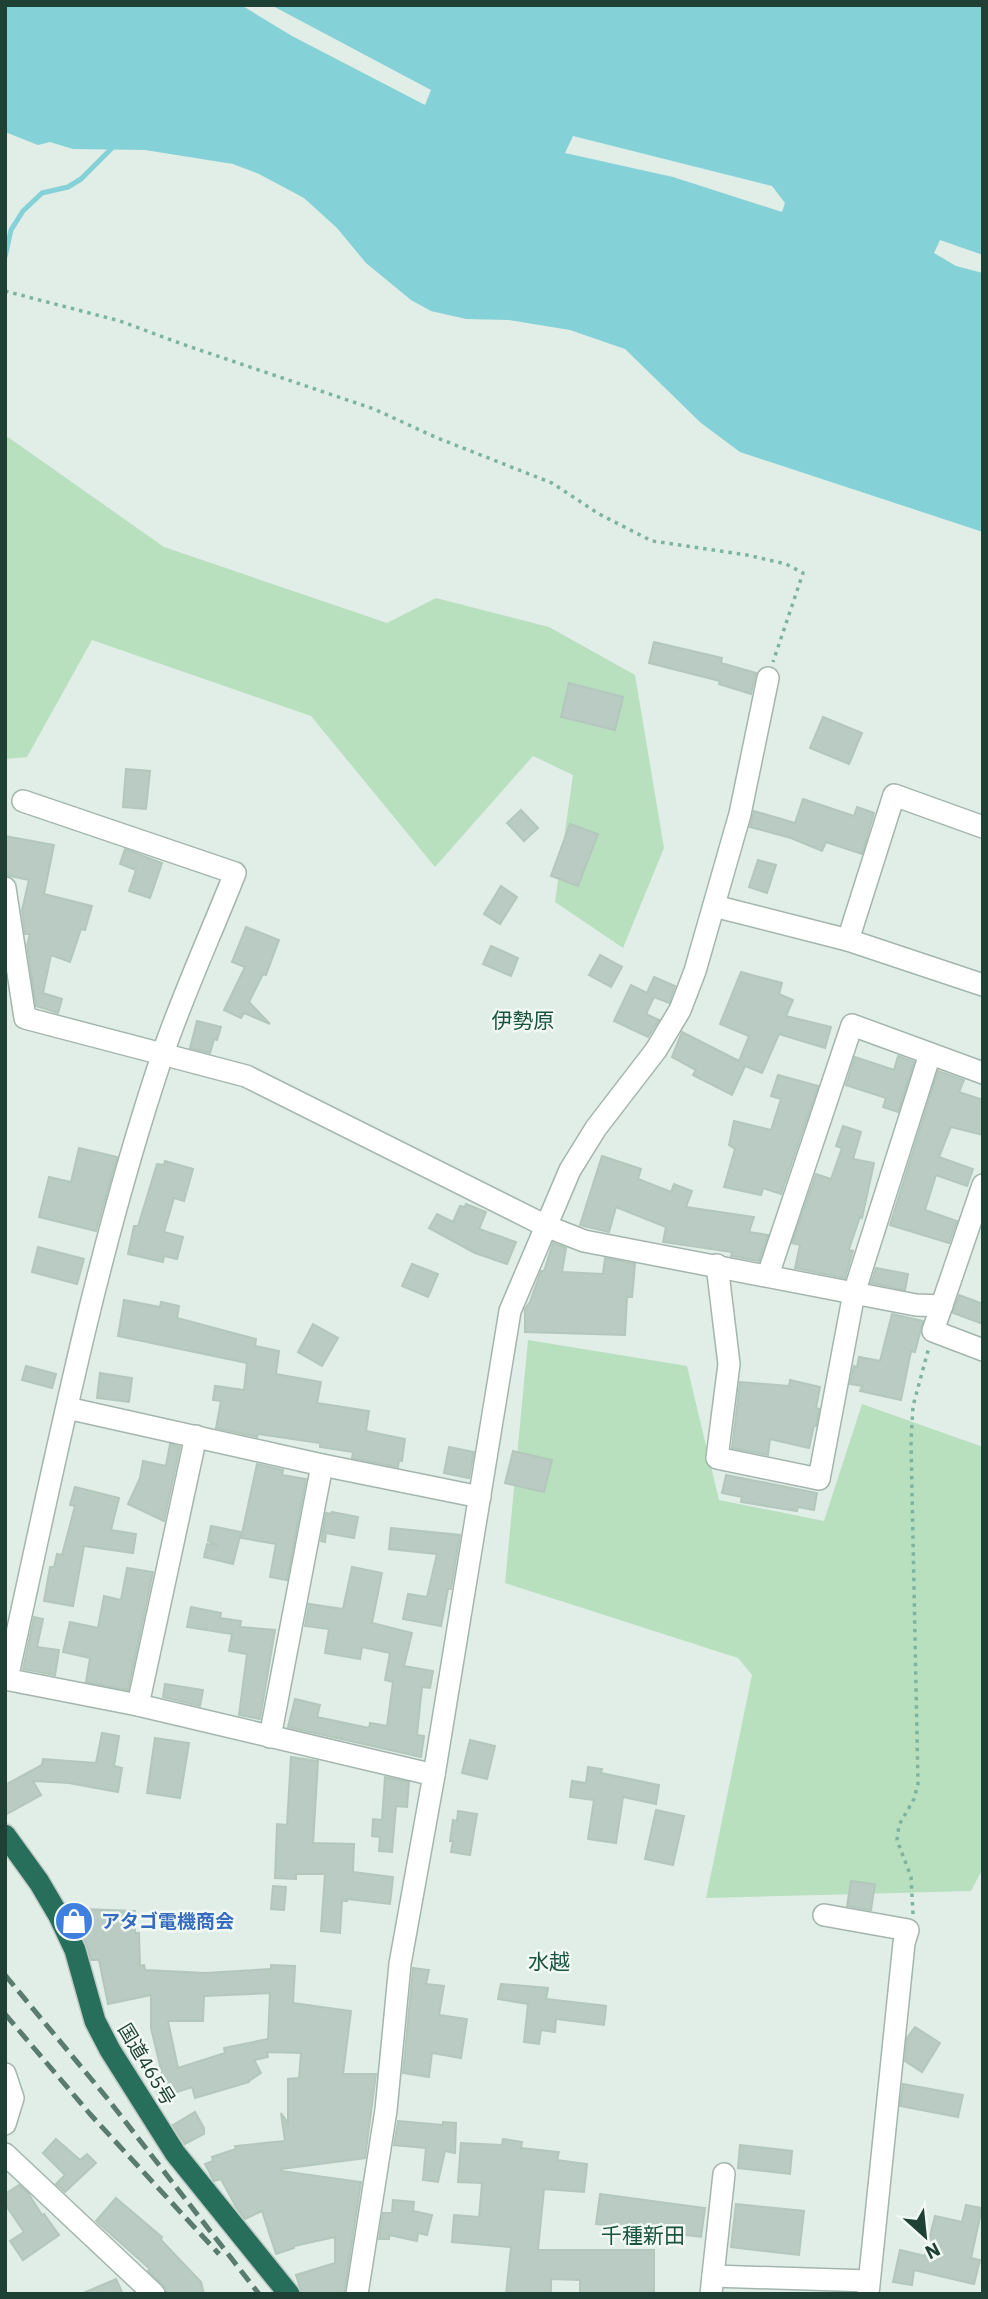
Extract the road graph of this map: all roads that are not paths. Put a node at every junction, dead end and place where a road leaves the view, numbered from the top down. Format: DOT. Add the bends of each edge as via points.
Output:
graph roads {
  1 [pos="768,678"];
  2 [pos="23,801"];
  3 [pos="983,827"];
  4 [pos="5,888"];
  5 [pos="714,906"];
  6 [pos="848,940"];
  7 [pos="983,985"];
  8 [pos="930,1054"];
  9 [pos="163,1055"];
  10 [pos="983,1073"];
  11 [pos="983,1185"];
  12 [pos="546,1226"];
  13 [pos="973,1247"];
  14 [pos="717,1265"];
  15 [pos="768,1275"];
  16 [pos="854,1293"];
  17 [pos="942,1306"];
  18 [pos="983,1350"];
  19 [pos="67,1408"];
  20 [pos="196,1436"];
  21 [pos="322,1465"];
  22 [pos="481,1497"];
  23 [pos="6,1679"];
  24 [pos="138,1705"];
  25 [pos="270,1737"];
  26 [pos="434,1775"];
  27 [pos="5,1835"];
  28 [pos="824,1915"];
  29 [pos="5,2074"];
  30 [pos="5,2124"];
  31 [pos="5,2154"];
  32 [pos="724,2174"];
  33 [pos="712,2285"];
  34 [pos="868,2287"];
  35 [pos="155,2294"];
  36 [pos="289,2294"];
  37 [pos="356,2294"];
  1 -- 5 [label="street" via="740,814"];
  2 -- 9 [label="street" via="235,873"];
  3 -- 6 [label="street" via="894,795"];
  4 -- 9 [label="street" via="25,1018"];
  5 -- 6 [label="street"];
  5 -- 12 [label="street" via="680,1010 656,1050 596,1128 570,1170"];
  6 -- 7 [label="street"];
  8 -- 10 [label="street"];
  8 -- 15 [label="street" via="852,1025"];
  8 -- 16 [label="street"];
  9 -- 12 [label="street" via="246,1076"];
  9 -- 19 [label="street" via="118,1203"];
  11 -- 13 [label="street"];
  12 -- 14 [label="street" via="584,1241"];
  12 -- 22 [label="street" via="510,1311"];
  13 -- 17 [label="street"];
  14 -- 15 [label="street"];
  14 -- 16 [label="street" via="729,1364 717,1458 820,1479"];
  15 -- 16 [label="street"];
  16 -- 17 [label="street"];
  17 -- 18 [label="street" via="933,1331"];
  19 -- 20 [label="street"];
  19 -- 23 [label="street"];
  20 -- 21 [label="street"];
  20 -- 24 [label="street"];
  21 -- 22 [label="street"];
  21 -- 25 [label="street"];
  22 -- 26 [label="street"];
  23 -- 24 [label="street"];
  24 -- 25 [label="street"];
  25 -- 26 [label="street"];
  26 -- 37 [label="street" via="400,1964 386,2110"];
  27 -- 36 [label="highway, 国道465号" via="59,1916 75,1950 95,2021 110,2050 176,2154"];
  28 -- 34 [label="street" via="908,1930"];
  29 -- 30 [label="street" via="13,2098"];
  31 -- 35 [label="street"];
  32 -- 33 [label="street"];
  33 -- 34 [label="street"];
}
